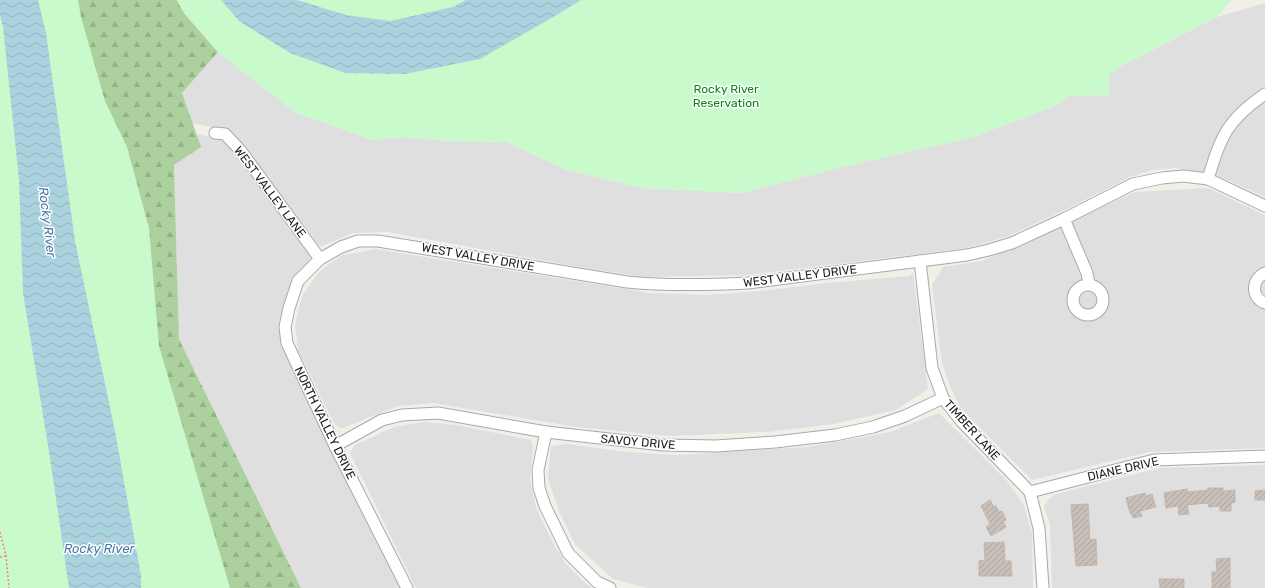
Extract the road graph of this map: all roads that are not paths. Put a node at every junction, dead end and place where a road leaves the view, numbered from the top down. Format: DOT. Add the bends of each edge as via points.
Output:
graph roads {
  1 [pos="1265,94"];
  2 [pos="215,133"];
  3 [pos="1208,179"];
  4 [pos="1265,206"];
  5 [pos="1064,219"];
  6 [pos="320,259"];
  7 [pos="920,261"];
  8 [pos="1265,273"];
  9 [pos="1089,284"];
  10 [pos="1265,303"];
  11 [pos="943,398"];
  12 [pos="546,432"];
  13 [pos="335,446"];
  14 [pos="1265,456"];
  15 [pos="1030,492"];
  16 [pos="407,588"];
  17 [pos="610,588"];
  18 [pos="1043,588"];
  1 -- 3 [label="street" via="1235,118 1225,131"];
  2 -- 6 [label="street, WEST VALLEY LANE" via="225,134 241,151"];
  3 -- 4 [label="street, WEST VALLEY DRIVE"];
  3 -- 5 [label="street, WEST VALLEY DRIVE" via="1184,176 1133,184"];
  5 -- 7 [label="street, WEST VALLEY DRIVE" via="989,250"];
  5 -- 9 [label="street" via="1087,273"];
  6 -- 7 [label="street, WEST VALLEY DRIVE" via="358,240 378,240 662,286 748,283"];
  6 -- 13 [label="street, NORTH VALLEY DRIVE" via="298,281 285,327 287,343"];
  7 -- 11 [label="street, TIMBER LANE" via="932,368"];
  8 -- 10 [label="street" via="1257,278 1254,288 1258,298"];
  11 -- 12 [label="street, SAVOY DRIVE" via="874,427 776,442 716,446 663,445"];
  11 -- 15 [label="street, TIMBER LANE" via="962,422"];
  12 -- 13 [label="street, SAVOY DRIVE" via="438,413 402,415 382,420"];
  12 -- 17 [label="street" via="538,470 539,488 545,506 568,553 597,582"];
  13 -- 16 [label="street, NORTH VALLEY DRIVE"];
  14 -- 15 [label="street, DIANE DRIVE" via="1154,460"];
  15 -- 18 [label="street" via="1039,528"];
}
